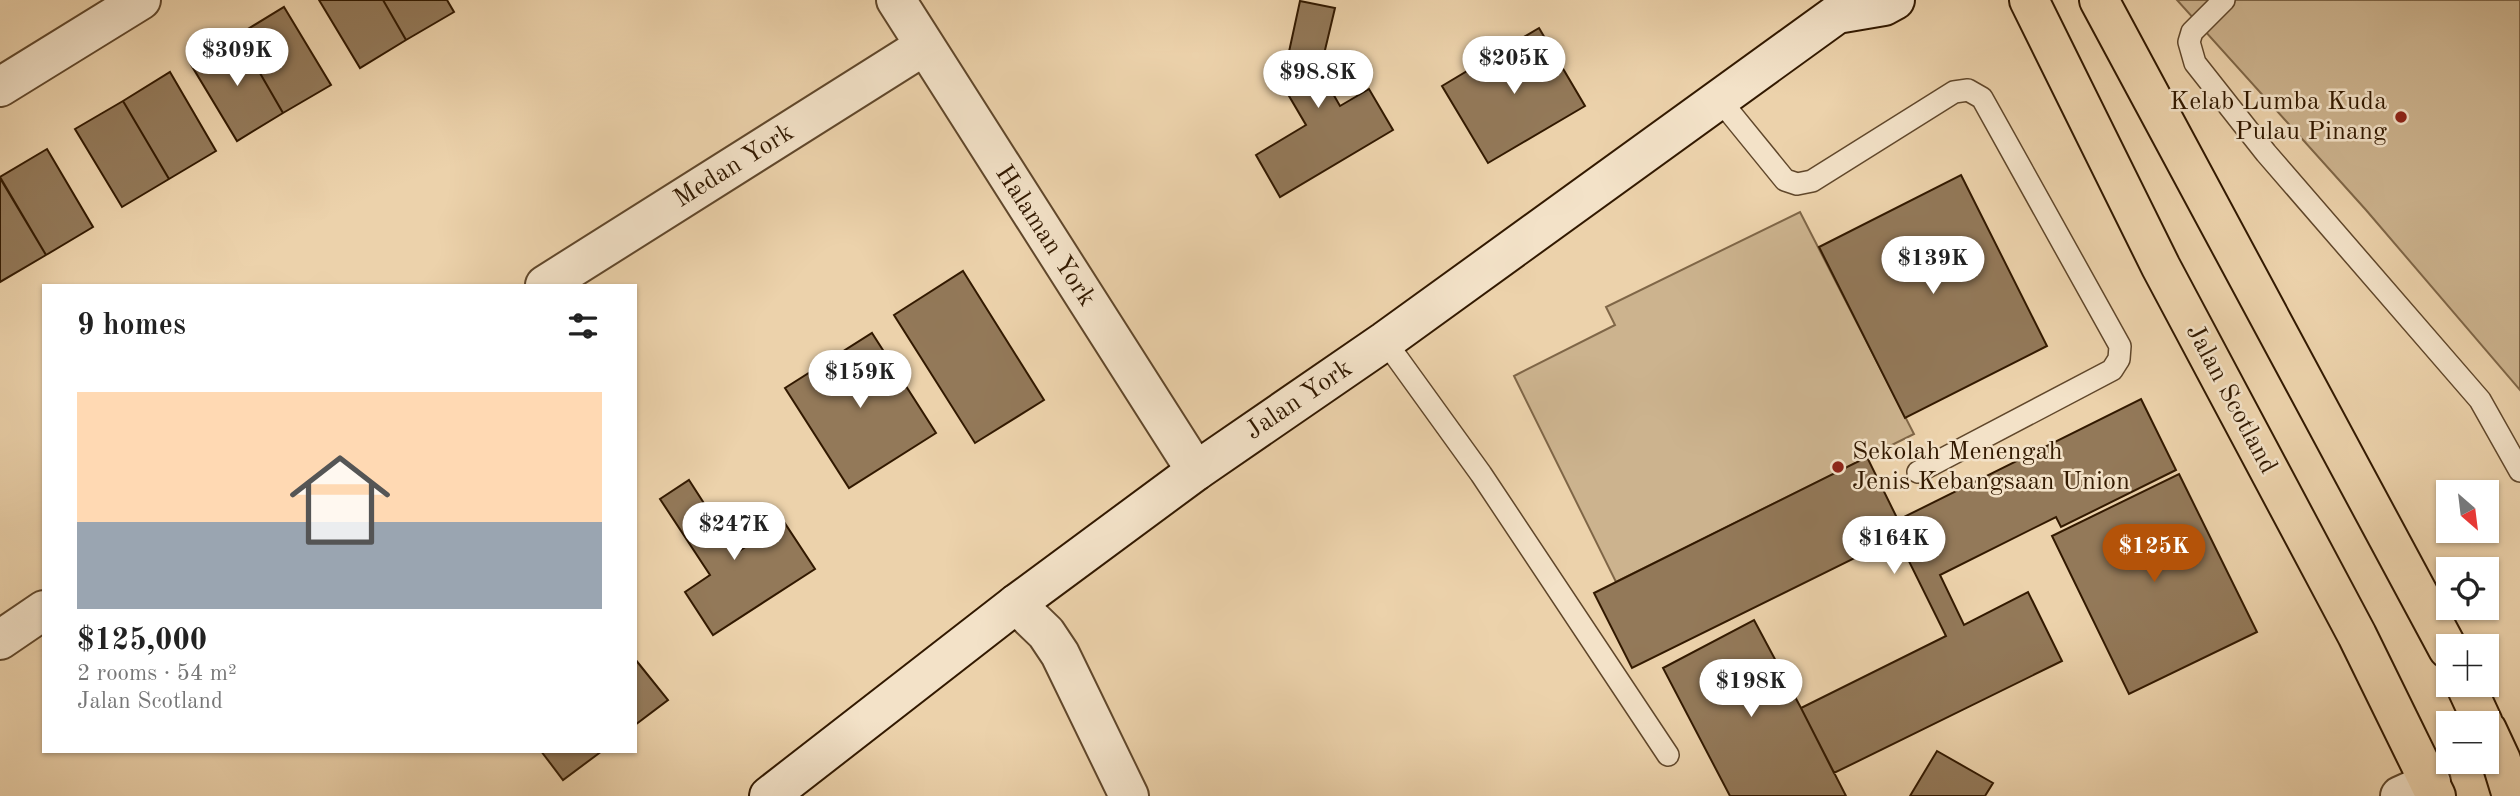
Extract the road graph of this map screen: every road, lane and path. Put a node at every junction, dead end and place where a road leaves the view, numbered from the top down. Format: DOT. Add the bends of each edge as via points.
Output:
graph roads {
  1 [pos="141,0"];
  2 [pos="896,0"];
  3 [pos="1895,0"];
  4 [pos="2029,0"];
  5 [pos="2099,0"];
  6 [pos="2224,0"];
  7 [pos="1844,7"];
  8 [pos="923,46"];
  9 [pos="0,87"];
  10 [pos="1719,99"];
  11 [pos="547,284"];
  12 [pos="1385,341"];
  13 [pos="1196,471"];
  14 [pos="2520,471"];
  15 [pos="1918,472"];
  16 [pos="1016,604"];
  17 [pos="42,611"];
  18 [pos="2440,634"];
  19 [pos="0,640"];
  20 [pos="1668,755"];
  21 [pos="2499,756"];
  22 [pos="2422,791"];
  23 [pos="769,796"];
  24 [pos="1129,796"];
  25 [pos="2512,796"];
  1 -- 9 [label="street"];
  2 -- 8 [label="street, Halaman York"];
  3 -- 7 [label="street, Jalan York" via="1884,6"];
  4 -- 22 [label="main road, Jalan Scotland" via="2161,267 2357,635"];
  5 -- 18 [label="main road"];
  6 -- 14 [label="lane" via="2192,32 2189,42 2195,63 2266,153 2480,400"];
  7 -- 10 [label="street, Jalan York"];
  8 -- 11 [label="street, Medan York"];
  8 -- 13 [label="street, Halaman York"];
  10 -- 12 [label="street, Jalan York"];
  10 -- 15 [label="lane" via="1785,180 1797,184 1812,181 1954,92 1969,90 1982,97 2120,346 2112,370"];
  12 -- 13 [label="street, Jalan York"];
  12 -- 20 [label="lane" via="1481,474"];
  13 -- 16 [label="street, Jalan York"];
  16 -- 23 [label="street, Jalan York"];
  16 -- 24 [label="street" via="1060,654"];
  17 -- 19 [label="street"];
  21 -- 25 [label="main road"];
}
